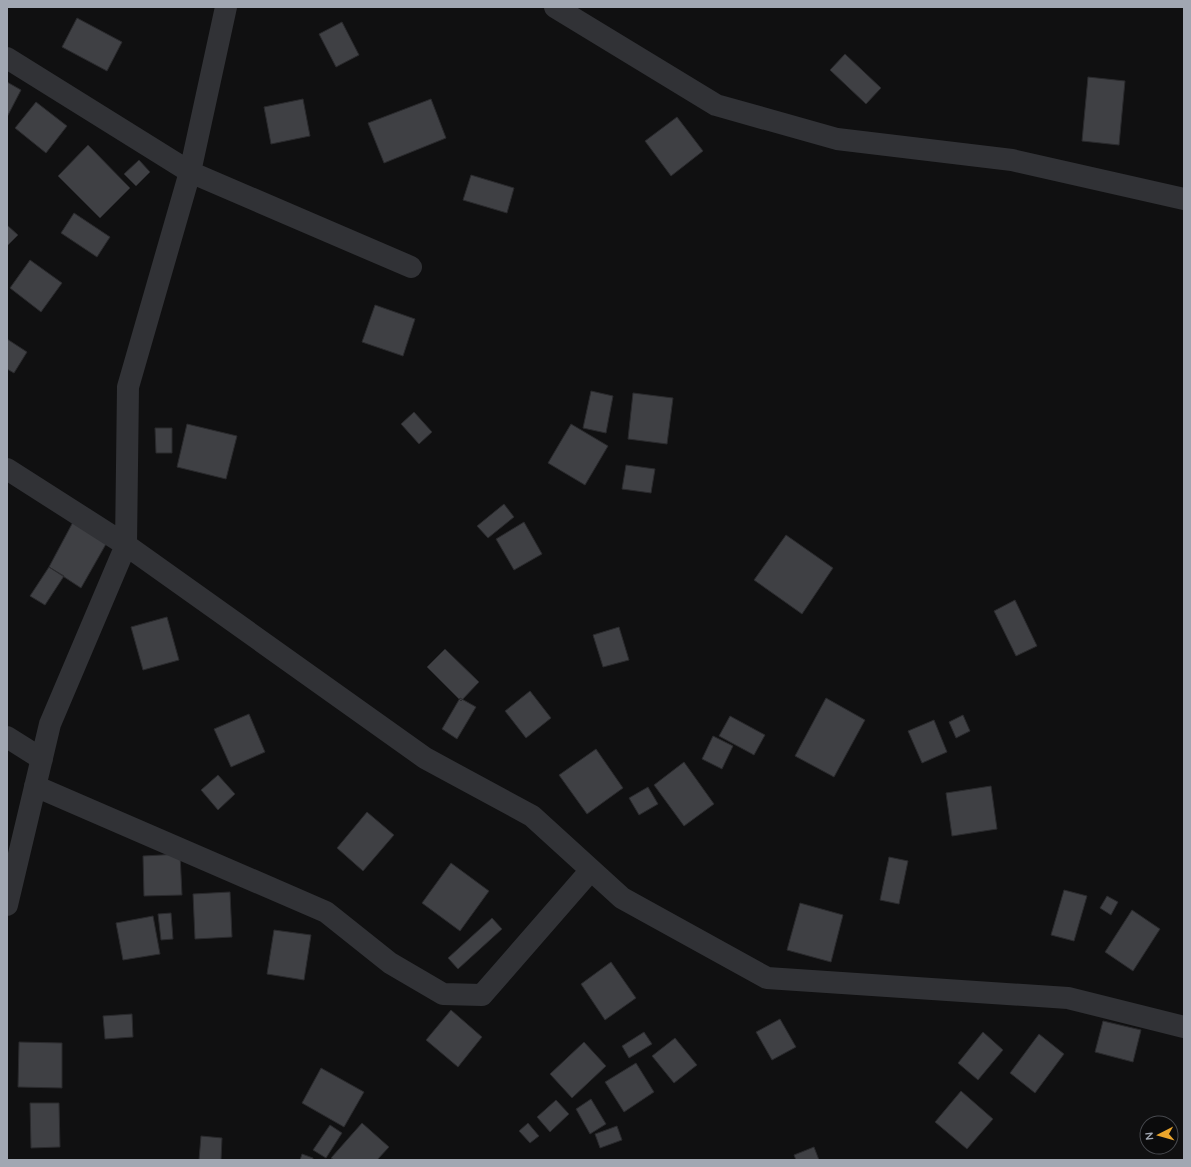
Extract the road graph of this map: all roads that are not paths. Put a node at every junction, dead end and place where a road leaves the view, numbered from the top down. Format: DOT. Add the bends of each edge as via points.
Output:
graph roads {
  1 [pos="226,7"];
  2 [pos="555,7"];
  3 [pos="7,58"];
  4 [pos="190,172"];
  5 [pos="1184,199"];
  6 [pos="411,267"];
  7 [pos="7,469"];
  8 [pos="126,545"];
  9 [pos="7,737"];
  10 [pos="42,759"];
  11 [pos="35,786"];
  12 [pos="591,870"];
  13 [pos="7,905"];
  14 [pos="1184,1027"];
  1 -- 4 [label="street"];
  2 -- 5 [label="street" via="716,105 837,139 1012,160"];
  3 -- 4 [label="street"];
  4 -- 6 [label="street"];
  4 -- 8 [label="street" via="128,387"];
  7 -- 8 [label="street"];
  8 -- 10 [label="street" via="50,724"];
  8 -- 12 [label="street" via="425,758 532,816"];
  9 -- 10 [label="street"];
  10 -- 11 [label="street"];
  11 -- 12 [label="street" via="326,912 390,963 443,994 482,995"];
  11 -- 13 [label="street"];
  12 -- 14 [label="street" via="622,898 767,978 1068,998"];
}
